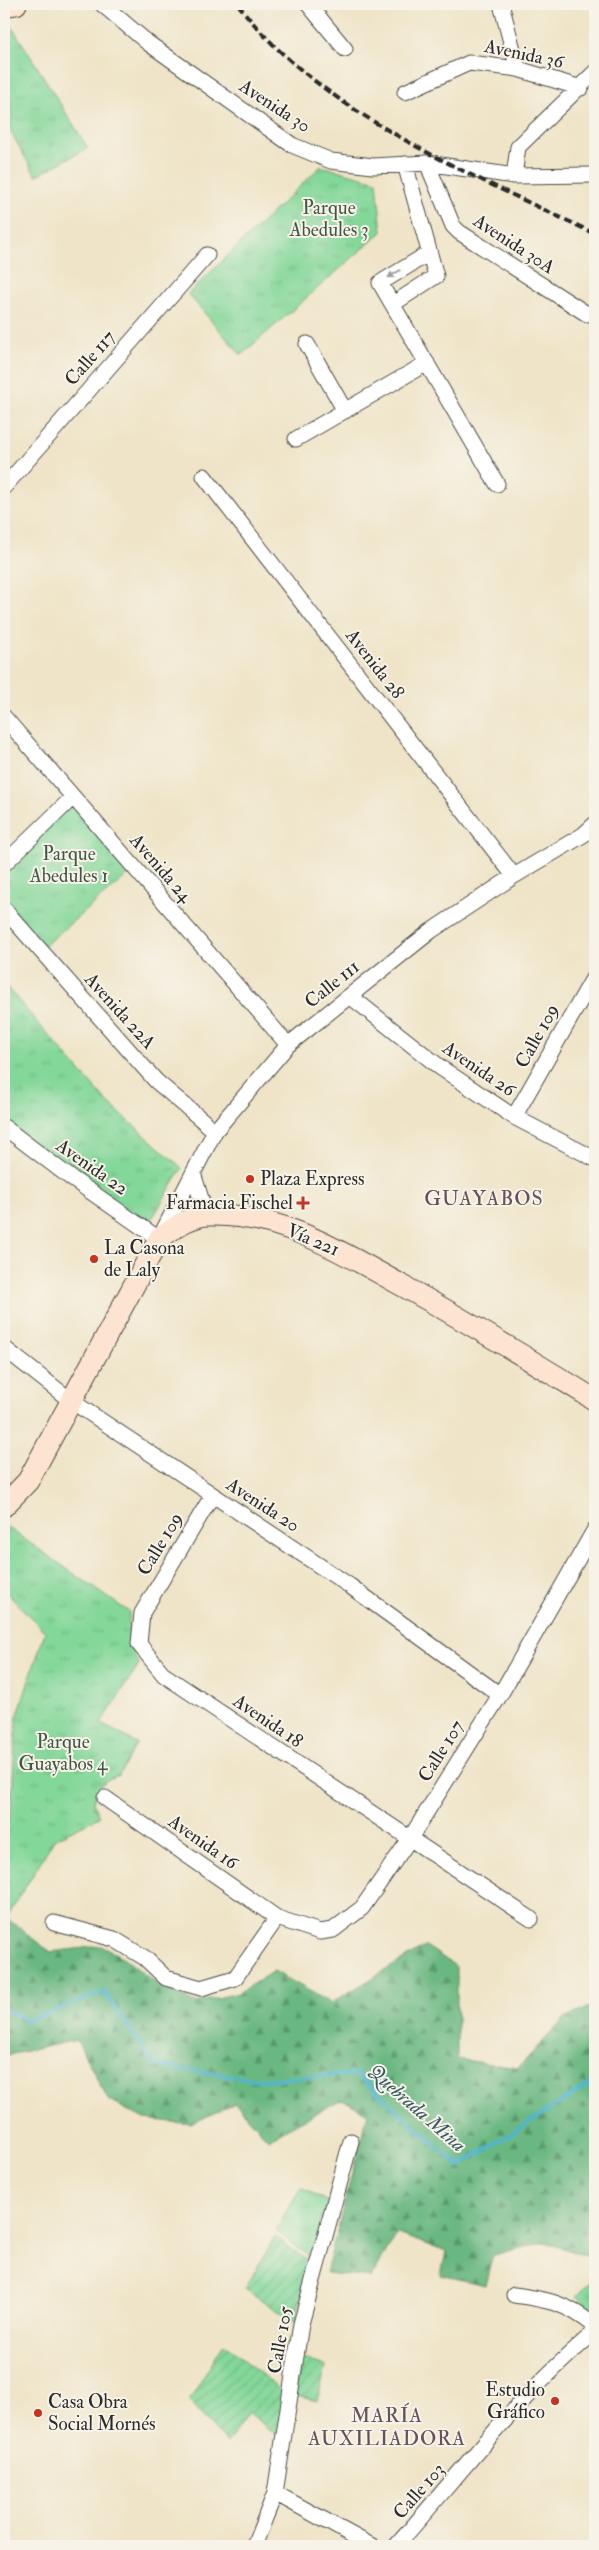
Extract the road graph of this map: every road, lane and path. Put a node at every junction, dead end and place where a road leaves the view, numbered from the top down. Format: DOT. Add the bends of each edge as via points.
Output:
graph roads {
  1 [pos="102,4"];
  2 [pos="308,4"];
  3 [pos="501,4"];
  4 [pos="345,49"];
  5 [pos="518,70"];
  6 [pos="595,72"];
  7 [pos="581,88"];
  8 [pos="405,92"];
  9 [pos="427,163"];
  10 [pos="405,164"];
  11 [pos="595,175"];
  12 [pos="514,176"];
  13 [pos="429,252"];
  14 [pos="206,255"];
  15 [pos="393,304"];
  16 [pos="587,314"];
  17 [pos="307,344"];
  18 [pos="427,363"];
  19 [pos="345,410"];
  20 [pos="296,439"];
  21 [pos="204,476"];
  22 [pos="497,484"];
  23 [pos="4,486"];
  24 [pos="4,717"];
  25 [pos="72,798"];
  26 [pos="595,824"];
  27 [pos="4,864"];
  28 [pos="514,876"];
  29 [pos="4,909"];
  30 [pos="595,975"];
  31 [pos="350,996"];
  32 [pos="288,1045"];
  33 [pos="514,1117"];
  34 [pos="4,1128"];
  35 [pos="215,1131"];
  36 [pos="595,1159"];
  37 [pos="193,1173"];
  38 [pos="206,1215"];
  39 [pos="159,1239"];
  40 [pos="4,1348"];
  41 [pos="70,1400"];
  42 [pos="595,1400"];
  43 [pos="212,1496"];
  44 [pos="4,1506"];
  45 [pos="595,1529"];
  46 [pos="142,1613"];
  47 [pos="500,1695"];
  48 [pos="105,1798"];
  49 [pos="409,1840"];
  50 [pos="277,1918"];
  51 [pos="531,1919"];
  52 [pos="54,1924"];
  53 [pos="351,2141"];
  54 [pos="514,2295"];
  55 [pos="595,2326"];
  56 [pos="595,2332"];
  57 [pos="275,2493"];
  58 [pos="254,2546"];
  59 [pos="372,2546"];
  60 [pos="396,2546"];
  1 -- 10 [label="street, Avenida 30" via="148,43 292,145 331,161 373,166"];
  2 -- 4 [label="street"];
  3 -- 5 [label="street"];
  5 -- 7 [label="street, Avenida 36"];
  5 -- 8 [label="street, Avenida 36" via="469,63"];
  6 -- 7 [label="street"];
  7 -- 12 [label="street" via="518,147"];
  9 -- 10 [label="street, Avenida 30"];
  9 -- 12 [label="street, Avenida 30"];
  9 -- 16 [label="street, Avenida 30A" via="453,226 459,232"];
  10 -- 13 [label="street"];
  11 -- 12 [label="street, Avenida 30"];
  13 -- 15 [label="street" via="436,276"];
  13 -- 15 [label="street, one-way" via="380,283"];
  14 -- 23 [label="street, Calle 117"];
  15 -- 18 [label="street"];
  17 -- 19 [label="street"];
  18 -- 19 [label="street"];
  18 -- 22 [label="street"];
  19 -- 20 [label="street"];
  21 -- 28 [label="street, Avenida 28"];
  24 -- 25 [label="street, Avenida 24"];
  25 -- 27 [label="street"];
  25 -- 32 [label="street, Avenida 24"];
  26 -- 28 [label="street, Calle 111" via="583,835"];
  28 -- 31 [label="street, Calle 111" via="431,930"];
  29 -- 35 [label="street, Avenida 22A" via="156,1081"];
  30 -- 33 [label="street, Calle 109"];
  31 -- 32 [label="street, Calle 111"];
  31 -- 33 [label="street, Avenida 26" via="441,1068"];
  32 -- 35 [label="street, Calle 111"];
  33 -- 36 [label="street, Avenida 26"];
  34 -- 39 [label="street, Avenida 22"];
  35 -- 37 [label="street, Calle 111"];
  37 -- 38 [label="street"];
  37 -- 39 [label="street, Calle 111"];
  38 -- 39 [label="main road, Vía 221" via="185,1221"];
  38 -- 42 [label="main road, Vía 221" via="256,1218 302,1233 485,1331"];
  39 -- 41 [label="main road, Vía 221"];
  40 -- 41 [label="street, Avenida 20"];
  41 -- 43 [label="street, Avenida 20"];
  41 -- 44 [label="main road, Vía 221" via="28,1481"];
  43 -- 46 [label="street, Calle 109"];
  43 -- 47 [label="street, Avenida 20" via="350,1586"];
  45 -- 47 [label="street, Calle 107"];
  46 -- 49 [label="street, Avenida 18" via="139,1644 164,1675"];
  47 -- 49 [label="street, Calle 107"];
  48 -- 50 [label="street, Avenida 16"];
  49 -- 50 [label="street, Calle 107" via="362,1908 334,1930 320,1932"];
  49 -- 51 [label="street, Avenida 18"];
  50 -- 52 [label="street" via="235,1978 201,1988 166,1978 145,1958 114,1939"];
  53 -- 57 [label="street, Calle 105" via="301,2324"];
  54 -- 55 [label="street" via="549,2300 576,2311"];
  56 -- 60 [label="street, Calle 103" via="566,2356"];
  57 -- 58 [label="street, Calle 105"];
  57 -- 59 [label="street"];
}
